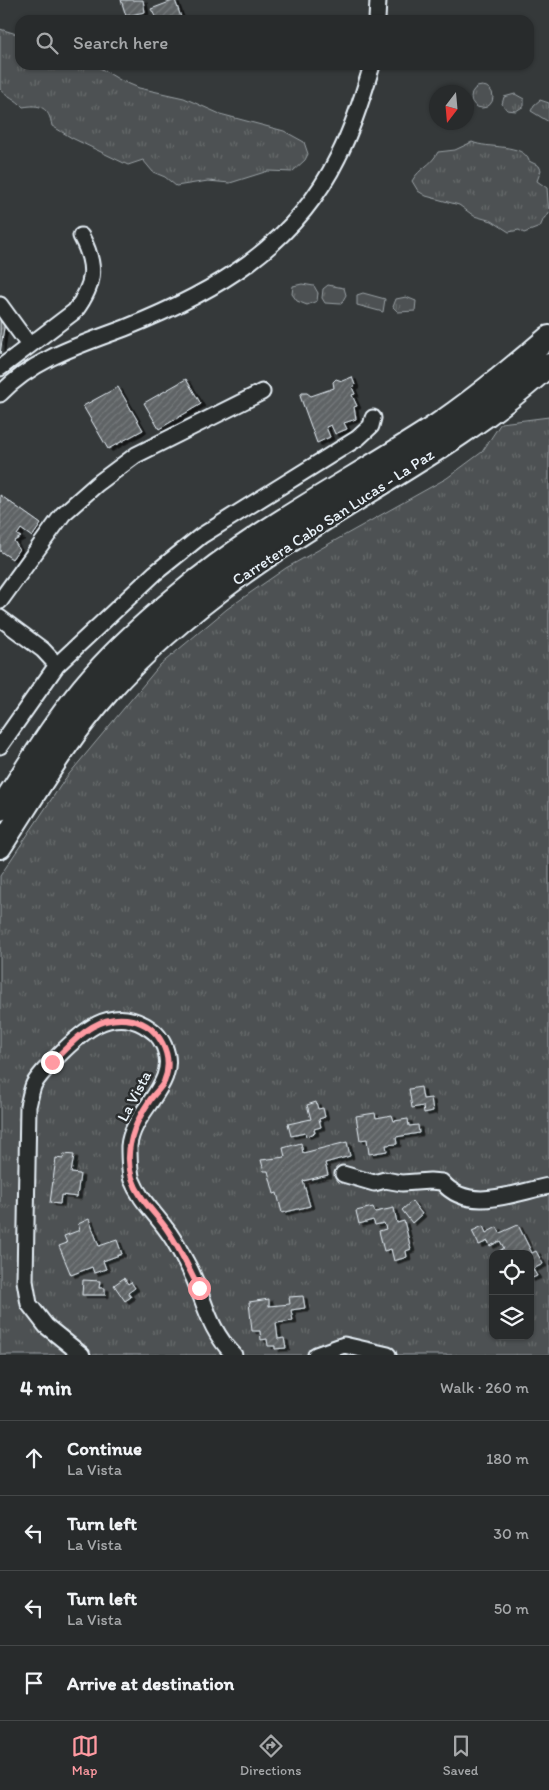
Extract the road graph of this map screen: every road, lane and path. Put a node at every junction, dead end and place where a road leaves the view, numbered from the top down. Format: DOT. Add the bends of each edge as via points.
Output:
graph roads {
  1 [pos="378,0"];
  2 [pos="377,15"];
  3 [pos="370,70"];
  4 [pos="81,236"];
  5 [pos="0,305"];
  6 [pos="549,338"];
  7 [pos="29,345"];
  8 [pos="549,365"];
  9 [pos="0,368"];
  10 [pos="549,378"];
  11 [pos="262,392"];
  12 [pos="0,394"];
  13 [pos="501,406"];
  14 [pos="373,418"];
  15 [pos="0,601"];
  16 [pos="0,618"];
  17 [pos="57,665"];
  18 [pos="0,746"];
  19 [pos="0,809"];
  20 [pos="0,847"];
  21 [pos="343,1174"];
  22 [pos="549,1186"];
  23 [pos="82,1355"];
  24 [pos="234,1355"];
  25 [pos="316,1355"];
  26 [pos="388,1355"];
  1 -- 2 [label="street"];
  3 -- 12 [label="street" via="355,118 327,177 294,222 264,252 226,281 201,294 42,361"];
  4 -- 7 [label="street" via="92,263 90,287 75,311"];
  5 -- 7 [label="street"];
  6 -- 19 [label="highway, Carretera Cabo San Lucas - La Paz" via="486,390 427,431 267,530 178,596 126,643 84,688"];
  7 -- 9 [label="street"];
  8 -- 13 [label="highway, Carretera Cabo San Lucas - La Paz"];
  10 -- 13 [label="highway"];
  11 -- 15 [label="street" via="144,451 97,484 63,514"];
  13 -- 20 [label="highway, Carretera Cabo San Lucas - La Paz" via="440,449 262,559 174,627 126,672 94,708"];
  14 -- 17 [label="street" via="371,426 358,438 201,536 121,602"];
  16 -- 17 [label="street" via="43,650"];
  17 -- 18 [label="street"];
  21 -- 22 [label="street" via="374,1183 385,1180 402,1184 442,1182 450,1192 476,1200"];
  23 -- 24 [label="street, La Vista" via="46,1326 29,1304 25,1281 28,1106 34,1084 69,1045 95,1024 117,1017 138,1022 156,1032 165,1048 167,1065 164,1082 137,1122 129,1145 131,1178 144,1203 167,1230 187,1263 208,1318 220,1341"];
  25 -- 26 [label="street" via="344,1346"];
}
